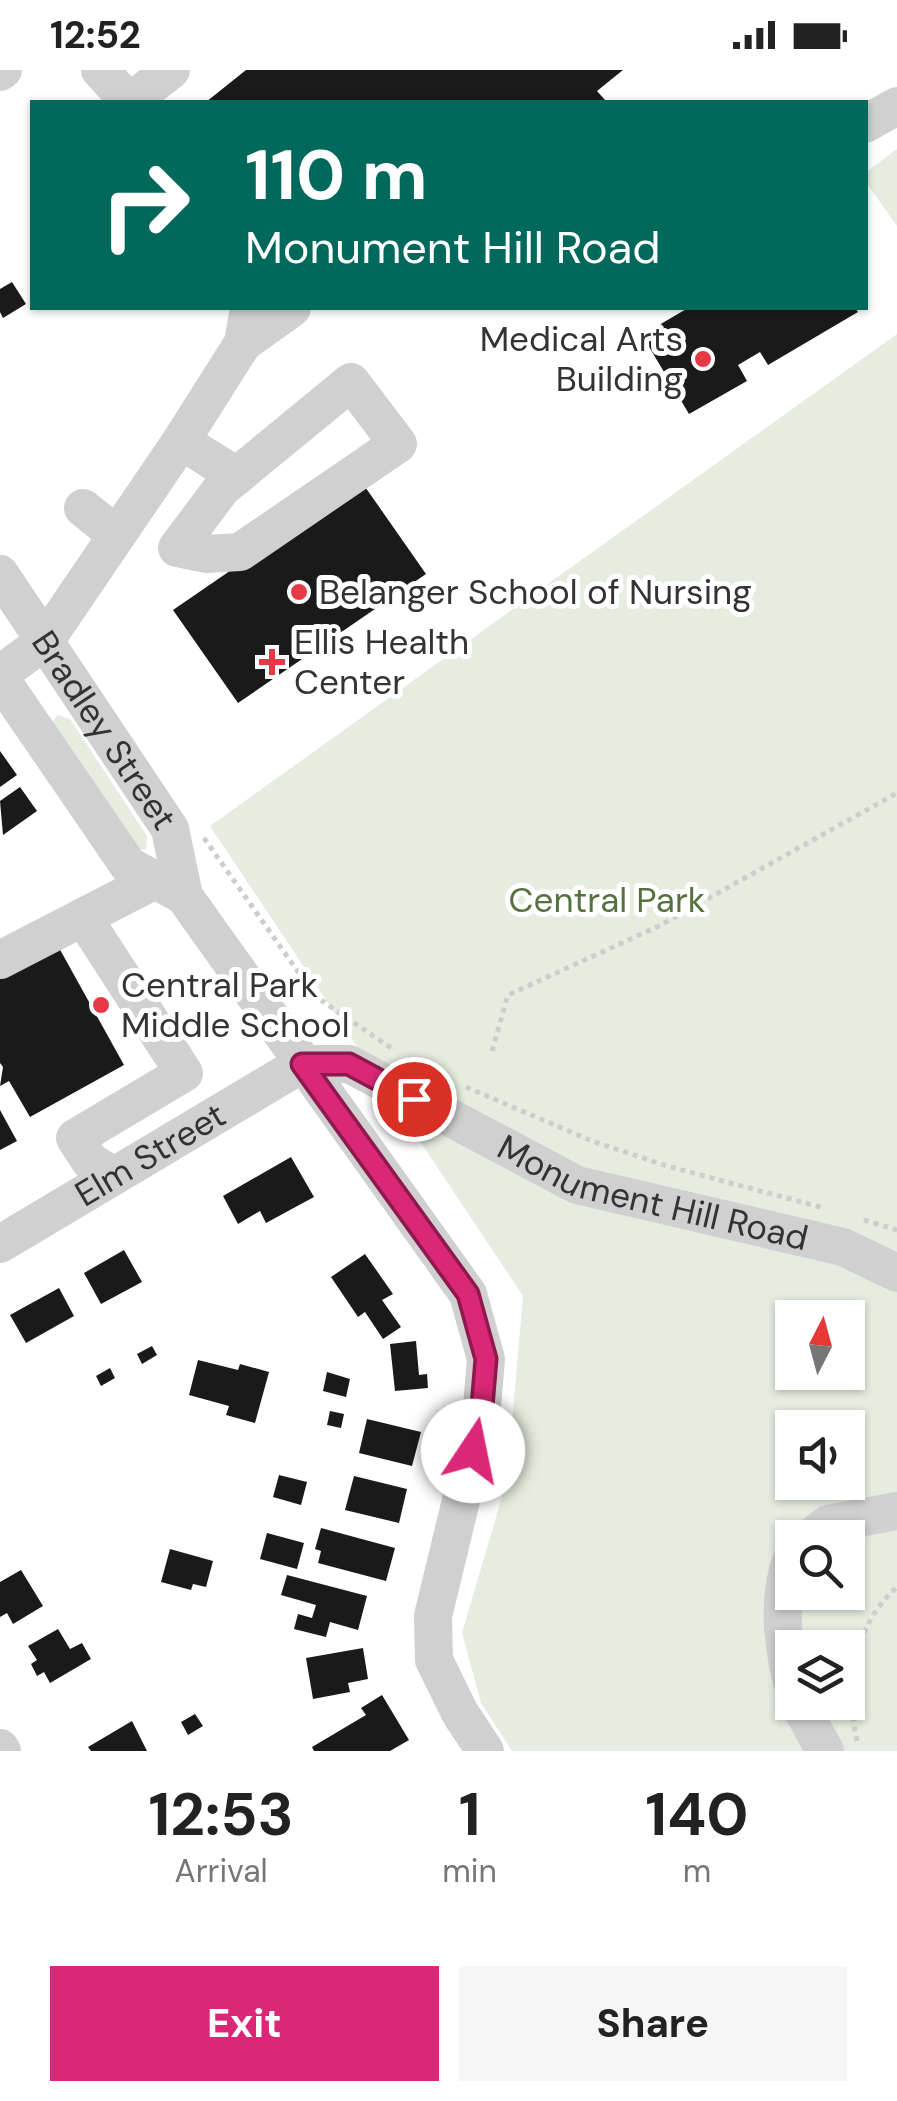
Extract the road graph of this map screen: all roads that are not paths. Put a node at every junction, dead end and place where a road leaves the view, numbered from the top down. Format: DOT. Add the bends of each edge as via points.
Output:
graph roads {
  1 [pos="100,70"];
  2 [pos="171,70"];
  3 [pos="128,100"];
  4 [pos="133,100"];
  5 [pos="897,106"];
  6 [pos="868,122"];
  7 [pos="287,310"];
  8 [pos="246,325"];
  9 [pos="181,441"];
  10 [pos="237,476"];
  11 [pos="83,508"];
  12 [pos="117,535"];
  13 [pos="0,574"];
  14 [pos="45,641"];
  15 [pos="0,676"];
  16 [pos="170,888"];
  17 [pos="83,917"];
  18 [pos="0,960"];
  19 [pos="302,1064"];
  20 [pos="114,1176"];
  21 [pos="0,1244"];
  22 [pos="897,1273"];
  23 [pos="897,1511"];
  24 [pos="849,1520"];
  25 [pos="808,1720"];
  26 [pos="485,1751"];
  27 [pos="826,1751"];
  1 -- 3 [label="street"];
  2 -- 4 [label="street"];
  5 -- 6 [label="street"];
  7 -- 8 [label="street"];
  8 -- 9 [label="street"];
  9 -- 10 [label="street"];
  9 -- 12 [label="street"];
  10 -- 10 [label="street" via="177,548 240,552 398,444 351,382"];
  11 -- 12 [label="street"];
  12 -- 14 [label="street"];
  13 -- 14 [label="street, Bradley Street"];
  14 -- 15 [label="street"];
  14 -- 16 [label="street, Bradley Street" via="170,830"];
  15 -- 16 [label="street, Bradley Street" via="128,865"];
  16 -- 17 [label="street"];
  16 -- 19 [label="street, Bradley Street"];
  17 -- 18 [label="street"];
  17 -- 20 [label="street" via="184,1073 75,1138 90,1161"];
  19 -- 20 [label="street, Elm Street"];
  19 -- 22 [label="street, Monument Hill Road" via="349,1064 577,1186 842,1247"];
  19 -- 26 [label="street, Bradley Street" via="468,1294 486,1359 481,1418 433,1616 434,1660"];
  20 -- 21 [label="street, Elm Street"];
  23 -- 24 [label="street"];
  25 -- 27 [label="street"];
}
